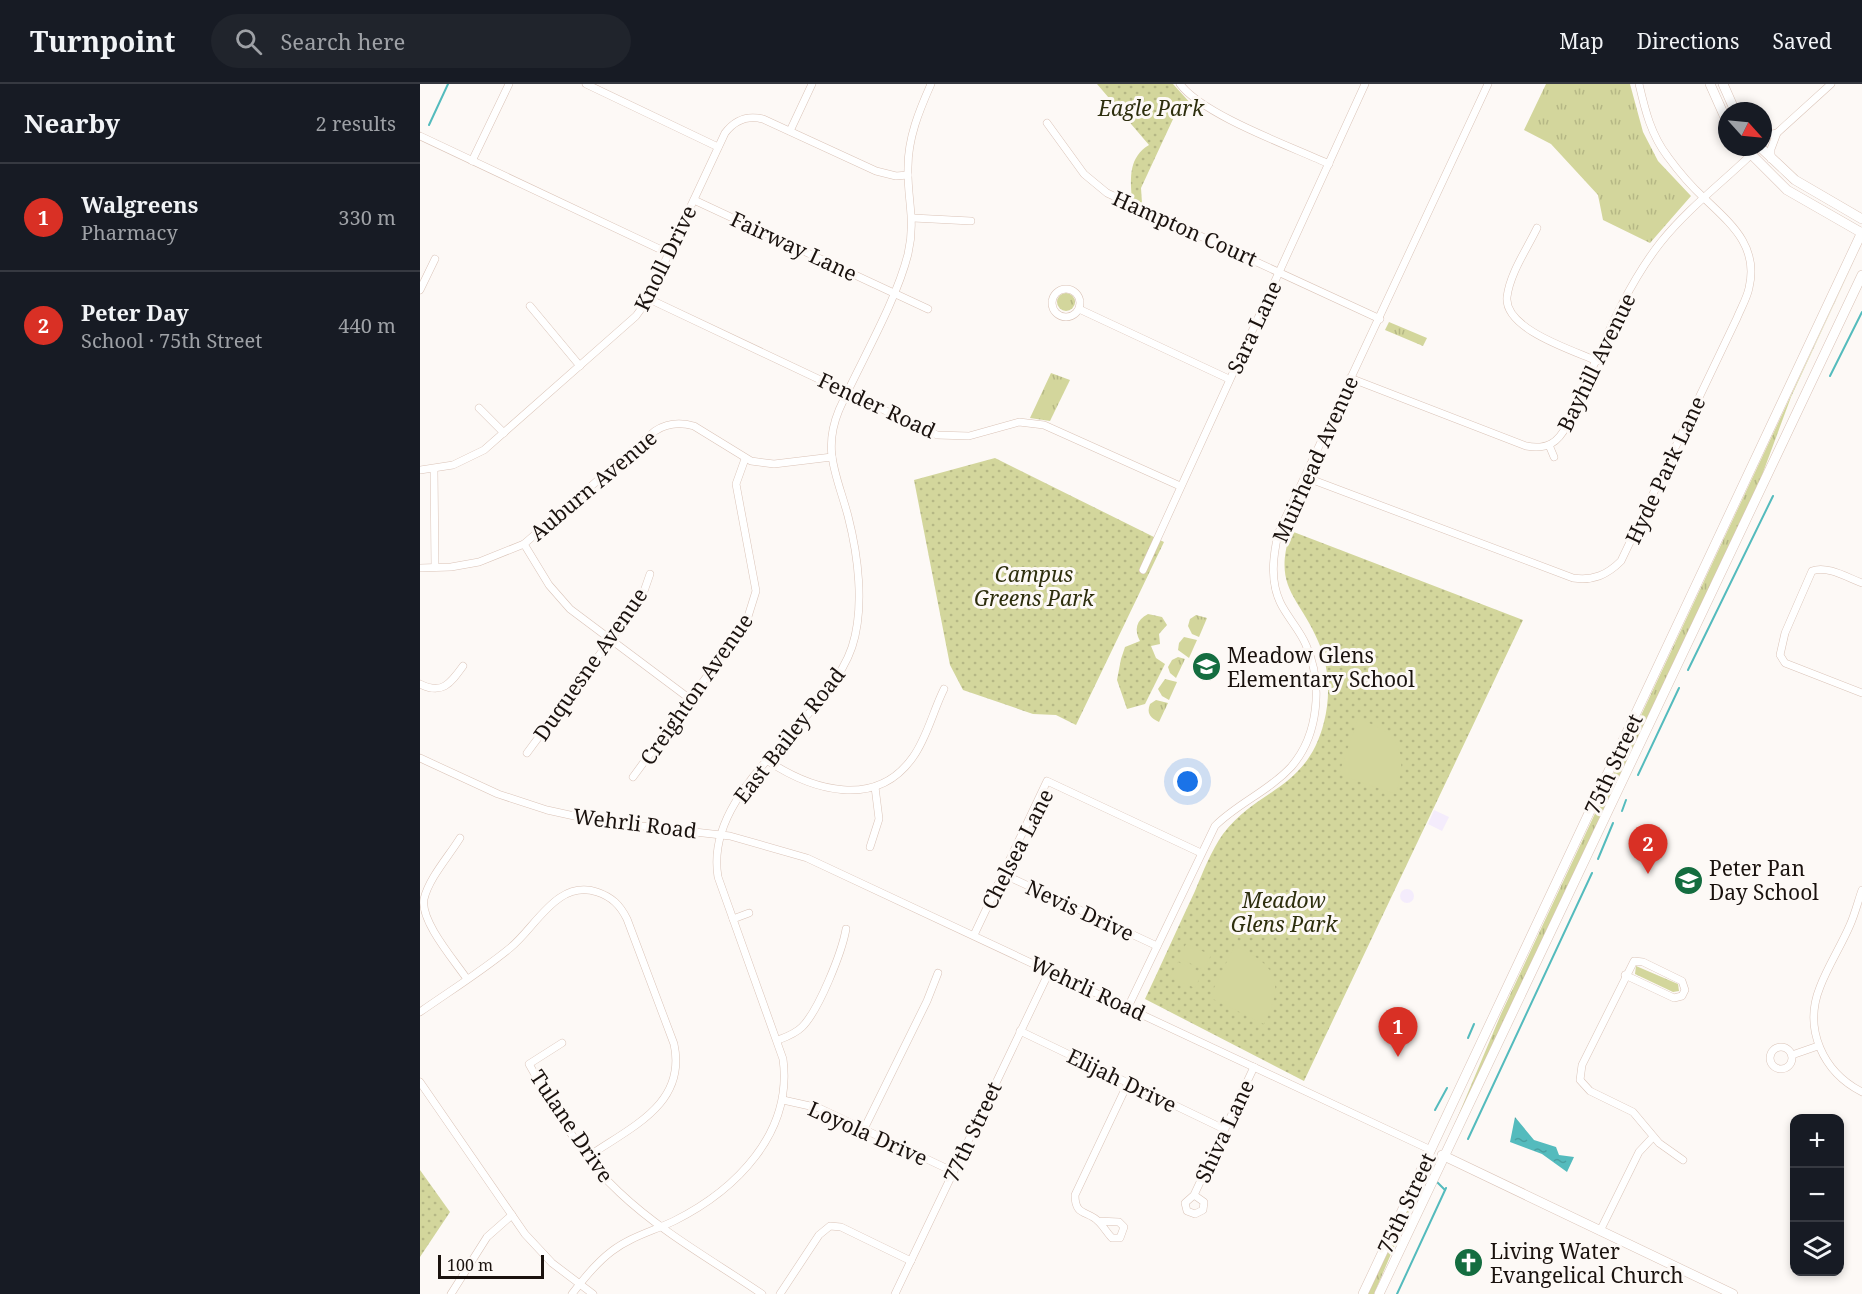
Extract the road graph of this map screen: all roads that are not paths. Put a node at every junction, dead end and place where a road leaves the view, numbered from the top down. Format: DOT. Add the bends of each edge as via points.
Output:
graph roads {
  1 [pos="509,84"];
  2 [pos="586,84"];
  3 [pos="812,84"];
  4 [pos="931,84"];
  5 [pos="1180,84"];
  6 [pos="1365,84"];
  7 [pos="1488,84"];
  8 [pos="1639,84"];
  9 [pos="1710,84"];
  10 [pos="1723,84"];
  11 [pos="1817,84"];
  12 [pos="1831,84"];
  13 [pos="1823,91"];
  14 [pos="1718,102"];
  15 [pos="1731,102"];
  16 [pos="1047,123"];
  17 [pos="790,131"];
  18 [pos="1777,133"];
  19 [pos="1772,134"];
  20 [pos="420,136"];
  21 [pos="718,147"];
  22 [pos="1750,156"];
  23 [pos="1752,156"];
  24 [pos="1768,156"];
  25 [pos="1771,159"];
  26 [pos="472,161"];
  27 [pos="1329,164"];
  28 [pos="908,175"];
  29 [pos="1704,198"];
  30 [pos="694,200"];
  31 [pos="913,218"];
  32 [pos="1862,219"];
  33 [pos="972,221"];
  34 [pos="1537,228"];
  35 [pos="1862,233"];
  36 [pos="668,253"];
  37 [pos="435,260"];
  38 [pos="1279,271"];
  39 [pos="1862,275"];
  40 [pos="420,290"];
  41 [pos="894,293"];
  42 [pos="647,298"];
  43 [pos="530,306"];
  44 [pos="928,309"];
  45 [pos="1079,309"];
  46 [pos="1510,311"];
  47 [pos="1502,314"];
  48 [pos="1380,319"];
  49 [pos="1597,361"];
  50 [pos="580,366"];
  51 [pos="1350,378"];
  52 [pos="1229,379"];
  53 [pos="847,392"];
  54 [pos="479,408"];
  55 [pos="504,434"];
  56 [pos="1549,446"];
  57 [pos="1554,456"];
  58 [pos="832,457"];
  59 [pos="745,459"];
  60 [pos="434,469"];
  61 [pos="420,470"];
  62 [pos="1305,477"];
  63 [pos="1180,486"];
  64 [pos="524,544"];
  65 [pos="435,567"];
  66 [pos="420,568"];
  67 [pos="1143,570"];
  68 [pos="650,574"];
  69 [pos="1862,583"];
  70 [pos="611,640"];
  71 [pos="463,666"];
  72 [pos="420,684"];
  73 [pos="944,689"];
  74 [pos="1862,693"];
  75 [pos="690,699"];
  76 [pos="527,753"];
  77 [pos="420,758"];
  78 [pos="768,761"];
  79 [pos="633,777"];
  80 [pos="875,787"];
  81 [pos="718,834"];
  82 [pos="460,838"];
  83 [pos="870,847"];
  84 [pos="1201,853"];
  85 [pos="1003,874"];
  86 [pos="1862,890"];
  87 [pos="1859,910"];
  88 [pos="749,914"];
  89 [pos="733,919"];
  90 [pos="846,929"];
  91 [pos="974,935"];
  92 [pos="1157,946"];
  93 [pos="1050,970"];
  94 [pos="938,973"];
  95 [pos="1625,975"];
  96 [pos="467,979"];
  97 [pos="1128,1007"];
  98 [pos="420,1012"];
  99 [pos="1020,1031"];
  100 [pos="778,1040"];
  101 [pos="562,1043"];
  102 [pos="1818,1046"];
  103 [pos="1792,1055"];
  104 [pos="1254,1067"];
  105 [pos="420,1082"];
  106 [pos="1128,1083"];
  107 [pos="1862,1092"];
  108 [pos="783,1100"];
  109 [pos="864,1129"];
  110 [pos="1224,1129"];
  111 [pos="1653,1137"];
  112 [pos="1431,1150"];
  113 [pos="589,1156"];
  114 [pos="1445,1156"];
  115 [pos="1683,1160"];
  116 [pos="952,1172"];
  117 [pos="1194,1195"];
  118 [pos="512,1215"];
  119 [pos="1098,1221"];
  120 [pos="662,1226"];
  121 [pos="1600,1231"];
  122 [pos="911,1261"];
  123 [pos="580,1284"];
  124 [pos="451,1294"];
  125 [pos="572,1294"];
  126 [pos="593,1294"];
  127 [pos="762,1294"];
  128 [pos="780,1294"];
  129 [pos="896,1294"];
  130 [pos="1363,1294"];
  131 [pos="1379,1294"];
  132 [pos="1732,1294"];
  1 -- 26 [label="street"];
  2 -- 21 [label="street"];
  3 -- 17 [label="street"];
  4 -- 28 [label="street, East Bailey Road" via="915,123"];
  5 -- 27 [label="street" via="1202,105"];
  6 -- 27 [label="street, Sara Lane"];
  7 -- 48 [label="street, Muirhead Avenue"];
  8 -- 29 [label="street, Hyde Park Lane" via="1658,141"];
  9 -- 14 [label="main road"];
  10 -- 15 [label="main road"];
  11 -- 13 [label="street"];
  12 -- 13 [label="street"];
  13 -- 18 [label="street"];
  16 -- 38 [label="street, Hampton Court" via="1099,188"];
  17 -- 21 [label="street, Knoll Drive" via="763,119 744,118 729,128"];
  17 -- 28 [label="street" via="876,171"];
  18 -- 19 [label="street"];
  18 -- 25 [label="street"];
  20 -- 26 [label="street"];
  21 -- 30 [label="street, Knoll Drive"];
  22 -- 29 [label="street, Bayhill Avenue"];
  23 -- 35 [label="main road" via="1793,194"];
  24 -- 25 [label="main road"];
  25 -- 32 [label="main road" via="1812,191"];
  26 -- 36 [label="street"];
  27 -- 38 [label="street, Sara Lane"];
  28 -- 31 [label="street, East Bailey Road"];
  29 -- 49 [label="street, Bayhill Avenue" via="1672,229 1646,264"];
  29 -- 62 [label="street, Hyde Park Lane" via="1743,239 1751,260 1750,286 1632,542 1620,561 1606,573 1590,579 1562,575"];
  30 -- 36 [label="street, Knoll Drive"];
  30 -- 41 [label="street, Fairway Lane"];
  31 -- 33 [label="street"];
  31 -- 41 [label="street, East Bailey Road" via="908,253"];
  34 -- 46 [label="street" via="1510,287"];
  35 -- 112 [label="main road, 75th Street"];
  36 -- 42 [label="street, Knoll Drive"];
  37 -- 40 [label="street"];
  38 -- 48 [label="street, Hampton Court"];
  38 -- 52 [label="street, Sara Lane"];
  39 -- 114 [label="main road, 75th Street"];
  41 -- 44 [label="street, Fairway Lane"];
  41 -- 53 [label="street, East Bailey Road"];
  42 -- 50 [label="street, Knoll Drive" via="636,316"];
  42 -- 53 [label="street, Fender Road"];
  43 -- 50 [label="street"];
  45 -- 45 [label="street" via="1078,295 1072,289 1058,290 1052,297 1052,307 1058,315 1067,317"];
  45 -- 52 [label="street"];
  46 -- 47 [label="street"];
  46 -- 49 [label="street" via="1528,329"];
  48 -- 51 [label="street, Muirhead Avenue"];
  49 -- 56 [label="street, Bayhill Avenue" via="1561,436"];
  50 -- 55 [label="street, Knoll Drive"];
  51 -- 56 [label="street, Bayhill Avenue" via="1526,446"];
  51 -- 62 [label="street, Muirhead Avenue"];
  52 -- 63 [label="street, Sara Lane"];
  53 -- 58 [label="street, East Bailey Road" via="831,434"];
  53 -- 63 [label="street, Fender Road" via="943,436 969,436 1018,422 1049,426"];
  54 -- 55 [label="street"];
  55 -- 60 [label="street, Knoll Drive" via="475,455"];
  56 -- 57 [label="street"];
  58 -- 59 [label="street, Auburn Avenue" via="774,464"];
  58 -- 78 [label="street, East Bailey Road" via="854,550 857,624 852,647 838,676"];
  59 -- 64 [label="street, Auburn Avenue" via="694,426 666,425"];
  59 -- 75 [label="street, Creighton Avenue" via="736,484 756,582 755,602 746,623"];
  60 -- 61 [label="street, Knoll Drive"];
  60 -- 65 [label="street"];
  62 -- 84 [label="street, Muirhead Avenue" via="1278,534 1273,567 1280,602 1306,645 1313,666 1316,708 1310,731 1291,766 1227,814 1215,826"];
  63 -- 67 [label="street, Sara Lane"];
  64 -- 65 [label="street, Auburn Avenue" via="479,562"];
  64 -- 70 [label="street" via="559,597"];
  65 -- 66 [label="street, Auburn Avenue"];
  68 -- 70 [label="street, Duquesne Avenue" via="642,597"];
  69 -- 74 [label="street" via="1827,570 1812,571 1785,633 1780,655 1785,663"];
  70 -- 75 [label="street"];
  70 -- 76 [label="street, Duquesne Avenue"];
  71 -- 72 [label="street" via="442,689"];
  73 -- 80 [label="street" via="915,755 899,773"];
  75 -- 79 [label="street, Creighton Avenue"];
  77 -- 81 [label="street, Wehrli Road" via="481,787 548,810 597,820"];
  78 -- 80 [label="street" via="820,787 854,791"];
  78 -- 81 [label="street, East Bailey Road"];
  80 -- 83 [label="street" via="879,819"];
  81 -- 89 [label="street, East Bailey Road" via="718,877"];
  81 -- 91 [label="street, Wehrli Road" via="807,858"];
  82 -- 96 [label="street" via="428,890 424,909 428,922"];
  84 -- 85 [label="street, Chelsea Lane" via="1047,781"];
  84 -- 92 [label="street, Muirhead Avenue"];
  85 -- 91 [label="street, Chelsea Lane"];
  85 -- 92 [label="street, Nevis Drive"];
  86 -- 87 [label="street"];
  87 -- 102 [label="street" via="1815,1001"];
  88 -- 89 [label="street"];
  89 -- 100 [label="street, East Bailey Road"];
  90 -- 100 [label="street" via="840,953 808,1020 797,1031"];
  91 -- 93 [label="street, Wehrli Road"];
  92 -- 97 [label="street, Muirhead Avenue"];
  93 -- 97 [label="street, Wehrli Road"];
  93 -- 99 [label="street, 77th Street"];
  94 -- 109 [label="street"];
  95 -- 95 [label="street" via="1631,964 1639,960 1682,981 1684,993 1674,998"];
  95 -- 111 [label="street" via="1582,1065 1580,1080 1590,1090 1633,1112"];
  96 -- 98 [label="street"];
  96 -- 113 [label="street" via="525,936 564,895 593,891 615,901 624,912 674,1044 675,1075 670,1091 655,1109"];
  97 -- 104 [label="street, Wehrli Road"];
  99 -- 106 [label="street, Elijah Drive"];
  99 -- 116 [label="street, 77th Street"];
  100 -- 108 [label="street, East Bailey Road" via="784,1070"];
  101 -- 113 [label="street, Tulane Drive" via="529,1064"];
  102 -- 103 [label="street"];
  102 -- 107 [label="street" via="1837,1074"];
  104 -- 110 [label="street, Shiva Lane"];
  104 -- 112 [label="street, Wehrli Road"];
  105 -- 118 [label="street"];
  106 -- 110 [label="street, Elijah Drive"];
  106 -- 119 [label="street" via="1075,1195 1080,1212"];
  108 -- 109 [label="street, Loyola Drive" via="812,1106"];
  108 -- 120 [label="street, East Bailey Road" via="768,1140 743,1170 711,1198"];
  109 -- 116 [label="street, Loyola Drive"];
  110 -- 117 [label="street, Shiva Lane"];
  111 -- 115 [label="street"];
  111 -- 121 [label="street" via="1638,1152"];
  112 -- 114 [label="main road, Wehrli Road"];
  112 -- 130 [label="main road, 75th Street"];
  113 -- 120 [label="street, Tulane Drive" via="618,1192"];
  114 -- 121 [label="main road, Wehrli Road"];
  114 -- 131 [label="main road, 75th Street"];
  116 -- 122 [label="street, 77th Street"];
  118 -- 123 [label="street" via="546,1256"];
  118 -- 124 [label="street" via="487,1237"];
  120 -- 123 [label="street, East Bailey Road" via="612,1250"];
  120 -- 127 [label="street, Tulane Drive"];
  121 -- 132 [label="main road, Wehrli Road"];
  122 -- 128 [label="street" via="841,1227 830,1226 819,1235"];
  122 -- 129 [label="street, 77th Street"];
  123 -- 125 [label="street, East Bailey Road"];
  123 -- 126 [label="street"];
}
